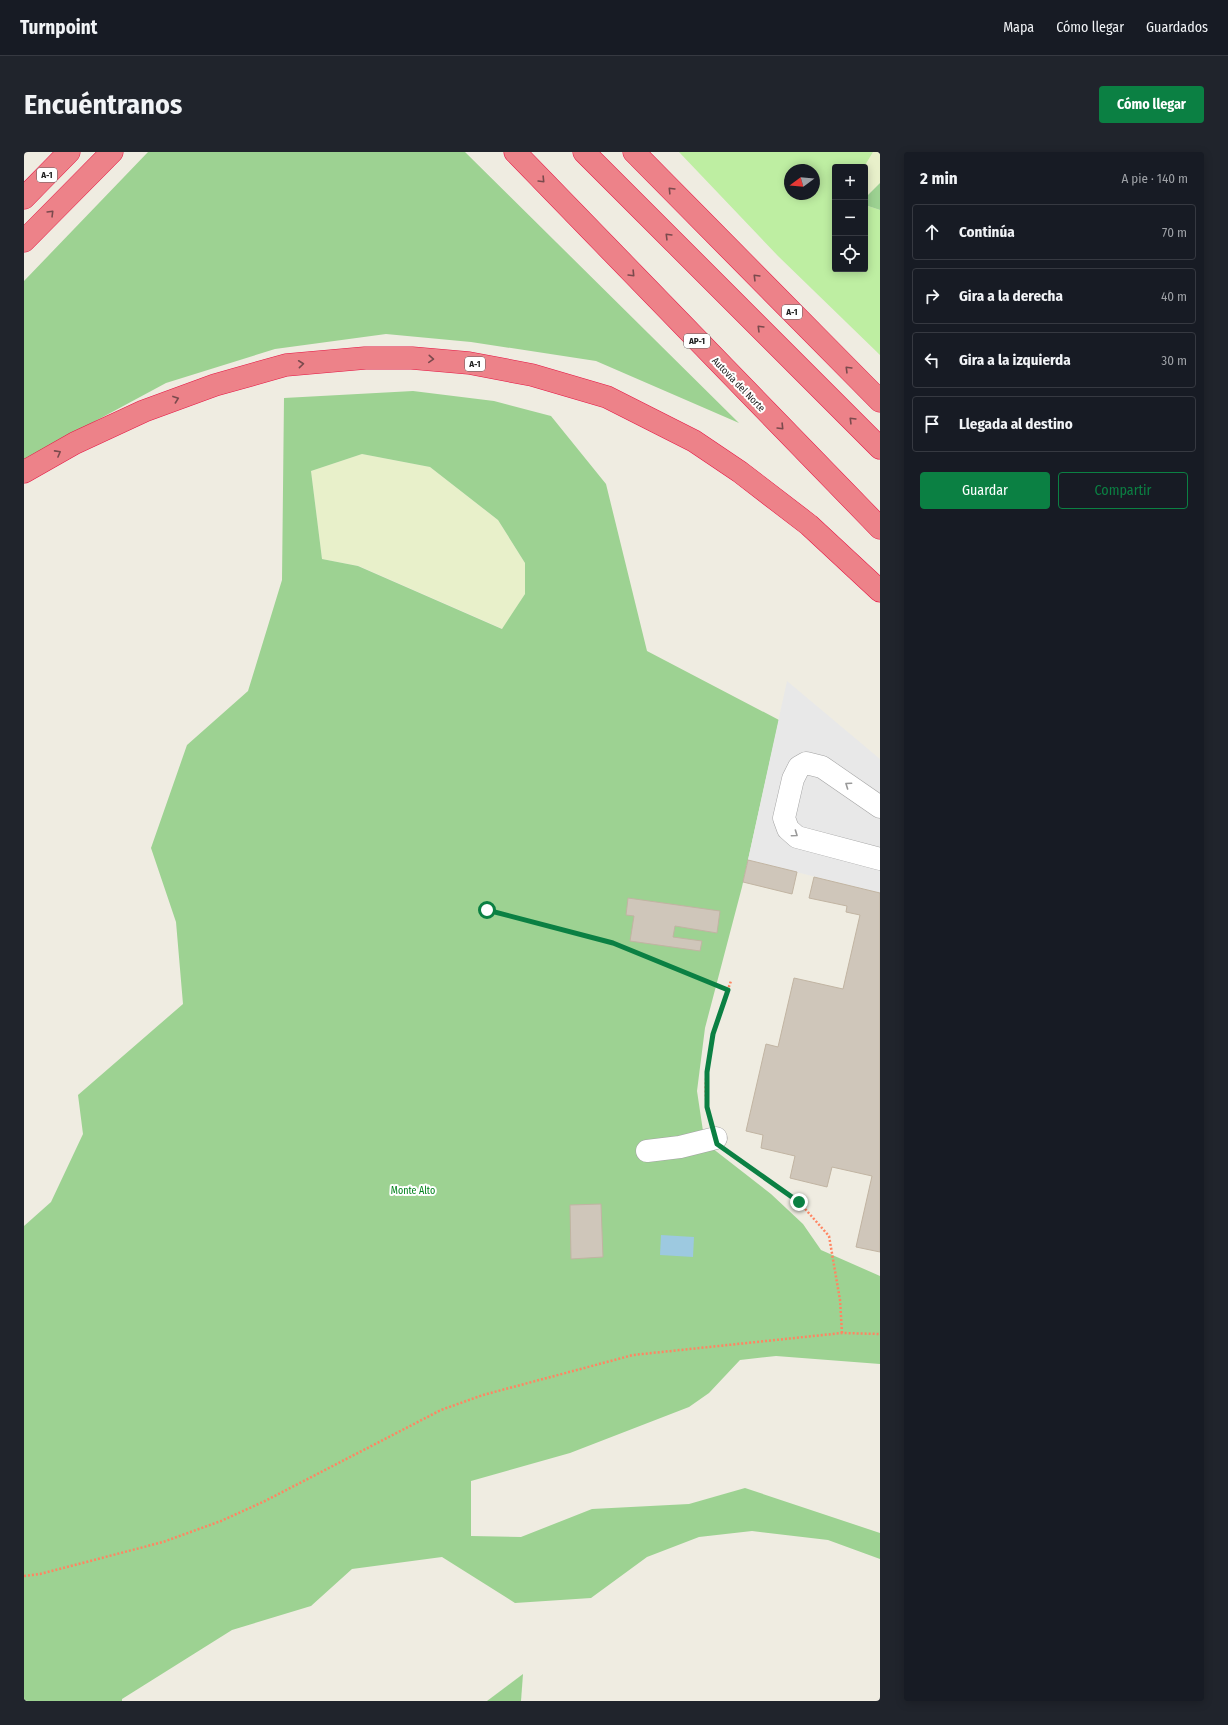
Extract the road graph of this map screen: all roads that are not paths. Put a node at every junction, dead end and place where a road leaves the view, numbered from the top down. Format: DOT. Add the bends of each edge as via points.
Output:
graph roads {
  1 [pos="69,152"];
  2 [pos="112,152"];
  3 [pos="515,152"];
  4 [pos="584,152"];
  5 [pos="634,152"];
  6 [pos="24,198"];
  7 [pos="24,241"];
  8 [pos="880,401"];
  9 [pos="880,448"];
  10 [pos="24,472"];
  11 [pos="880,528"];
  12 [pos="880,591"];
  13 [pos="880,807"];
  14 [pos="880,859"];
  15 [pos="716,1138"];
  16 [pos="647,1151"];
  1 -- 6 [label="highway, A-1"];
  7 -- 2 [label="highway, one-way"];
  3 -- 11 [label="highway, Autovía del Norte / AP-1, one-way"];
  9 -- 4 [label="highway, one-way"];
  8 -- 5 [label="highway, A-1, one-way"];
  10 -- 12 [label="highway, A-1, one-way" via="76,443 144,411 215,385 286,365 365,358 469,362 532,375 606,397 694,441 740,472 809,525"];
  13 -- 14 [label="lane, one-way" via="822,767 806,763 799,767 793,779 784,818 788,829 797,837"];
  15 -- 16 [label="lane" via="680,1147"];
}
